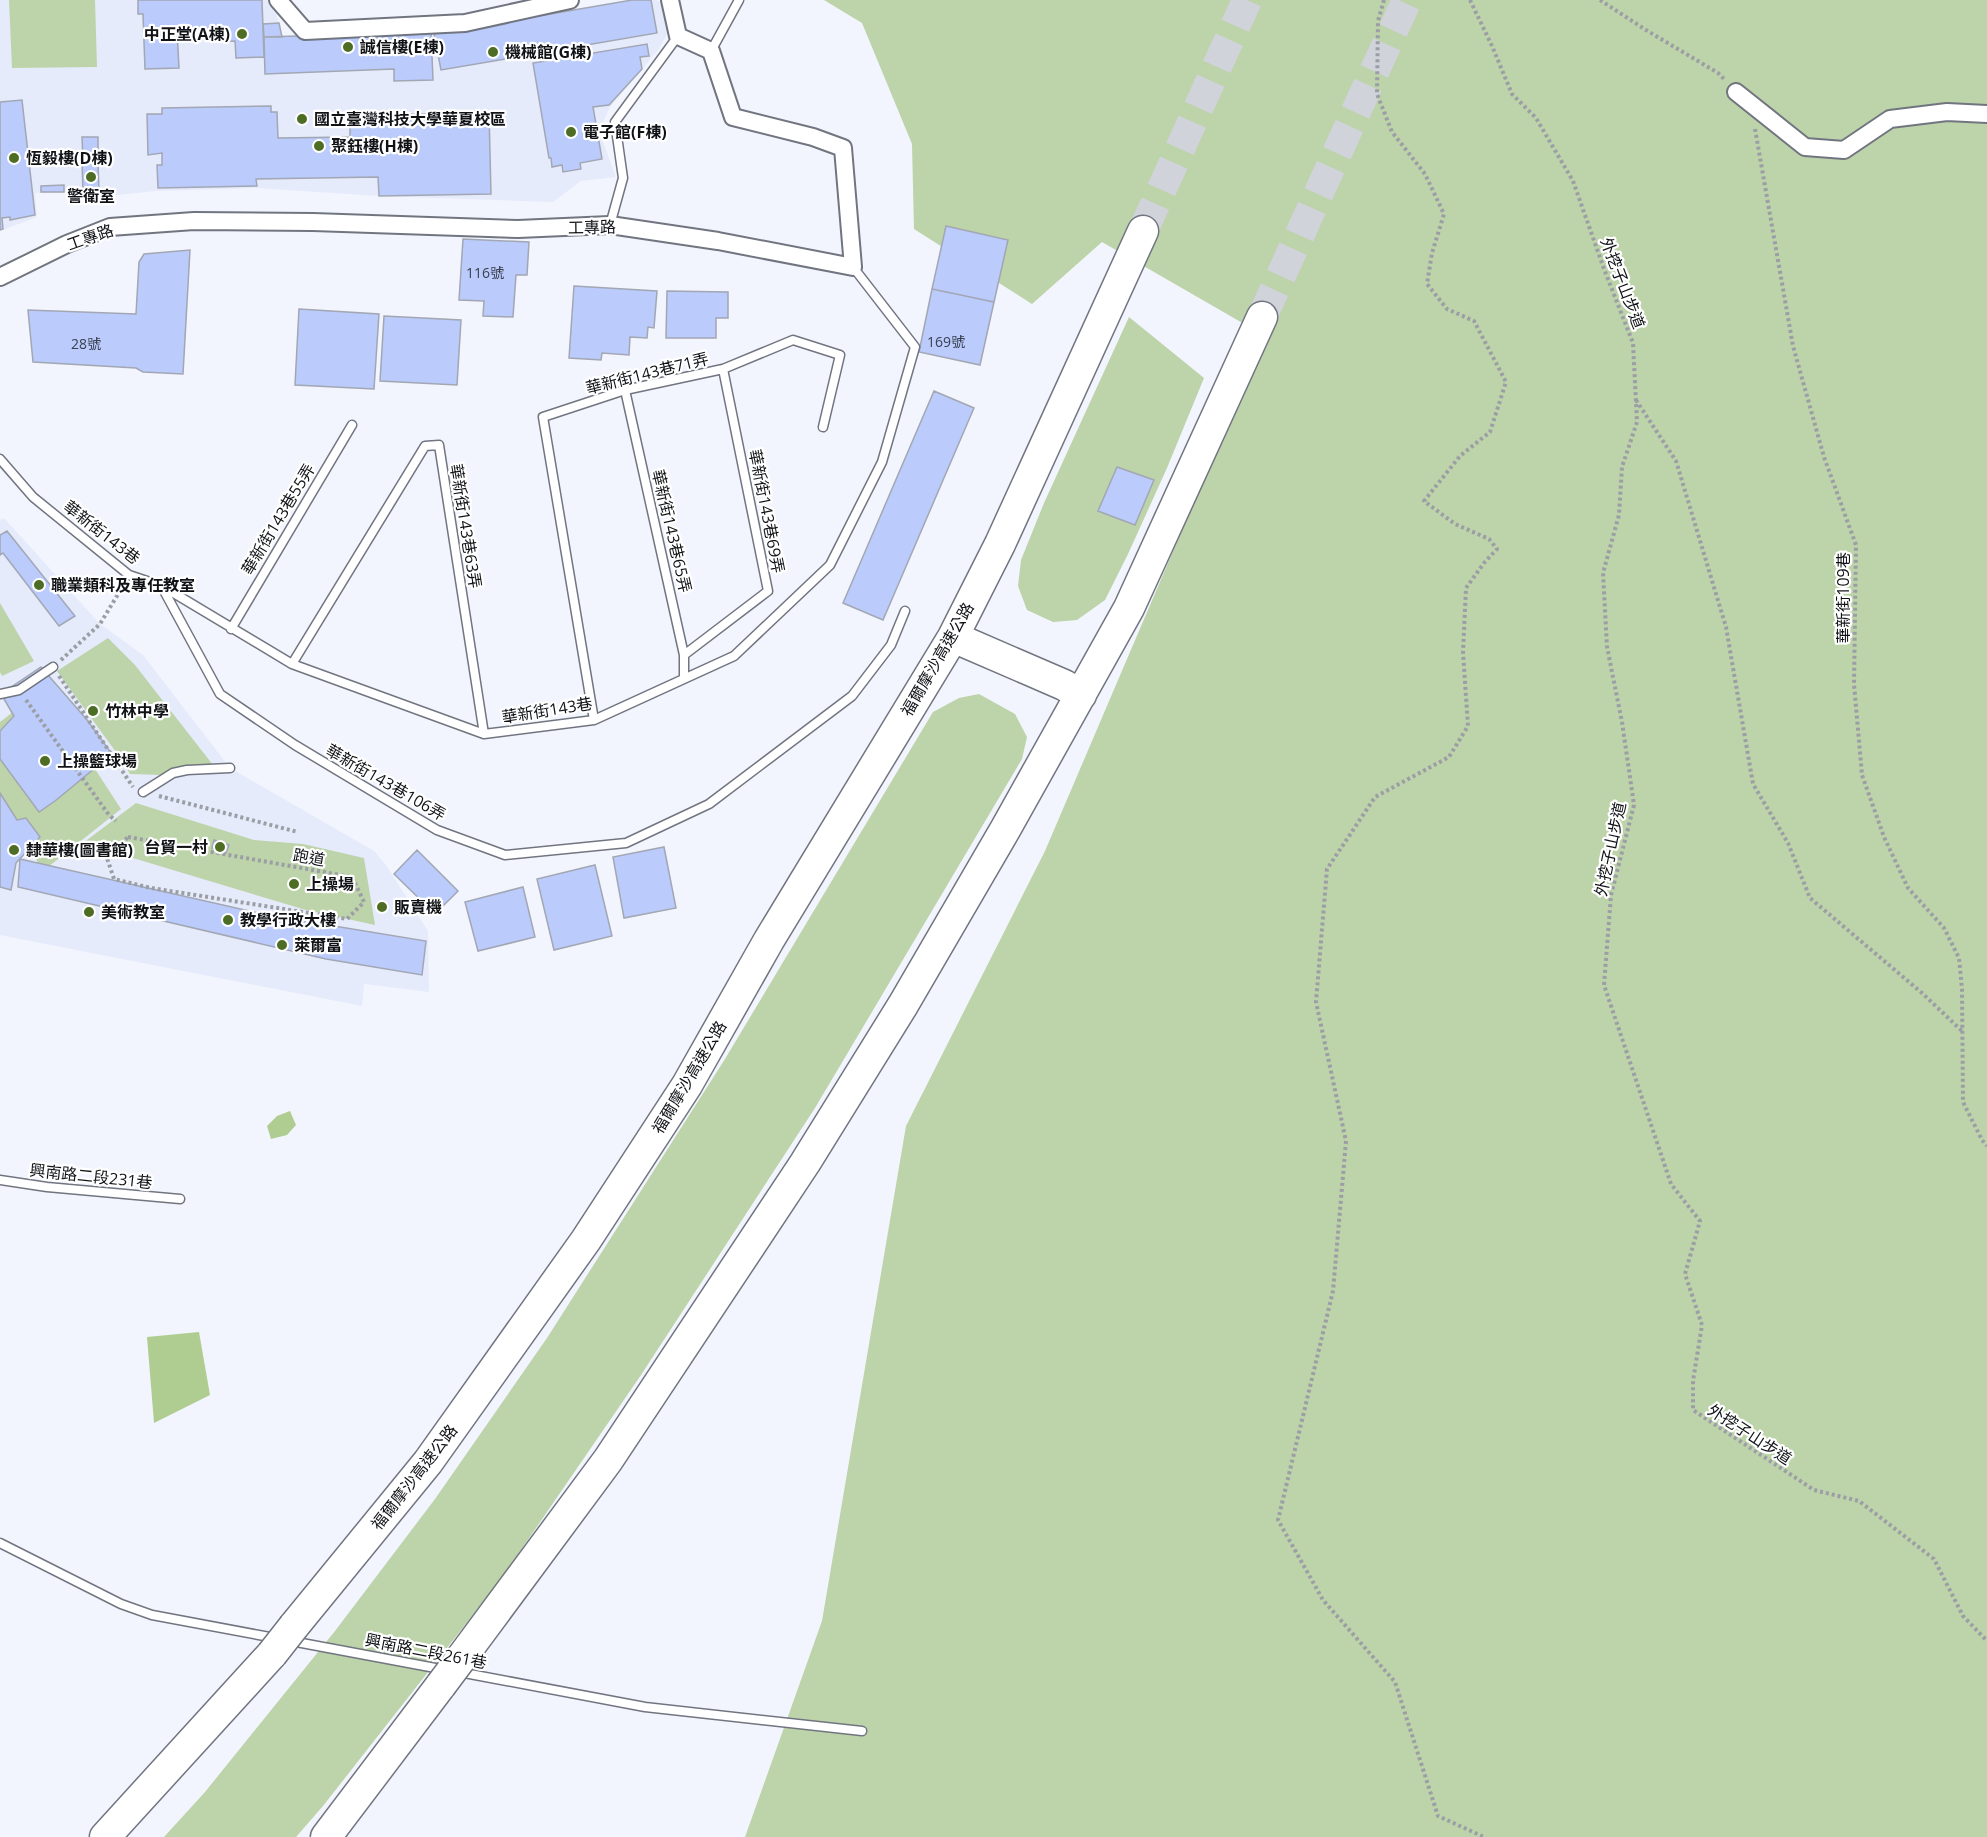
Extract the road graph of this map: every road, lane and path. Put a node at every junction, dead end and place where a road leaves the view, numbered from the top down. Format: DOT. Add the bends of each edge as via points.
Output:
graph roads {
  1 [pos="278,0"];
  2 [pos="570,0"];
  3 [pos="670,0"];
  4 [pos="739,0"];
  5 [pos="1384,0"];
  6 [pos="1470,0"];
  7 [pos="1600,0"];
  8 [pos="678,36"];
  9 [pos="711,51"];
  10 [pos="1736,92"];
  11 [pos="1987,114"];
  12 [pos="610,225"];
  13 [pos="1143,231"];
  14 [pos="853,267"];
  15 [pos="0,277"];
  16 [pos="1262,317"];
  17 [pos="723,369"];
  18 [pos="625,390"];
  19 [pos="1636,399"];
  20 [pos="352,425"];
  21 [pos="824,426"];
  22 [pos="0,459"];
  23 [pos="129,575"];
  24 [pos="162,586"];
  25 [pos="905,611"];
  26 [pos="231,628"];
  27 [pos="952,637"];
  28 [pos="684,655"];
  29 [pos="292,664"];
  30 [pos="53,667"];
  31 [pos="684,678"];
  32 [pos="19,690"];
  33 [pos="0,694"];
  34 [pos="1081,694"];
  35 [pos="594,720"];
  36 [pos="484,734"];
  37 [pos="230,768"];
  38 [pos="143,792"];
  39 [pos="116,821"];
  40 [pos="107,858"];
  41 [pos="1962,1031"];
  42 [pos="1987,1146"];
  43 [pos="0,1180"];
  44 [pos="180,1199"];
  45 [pos="0,1544"];
  46 [pos="1987,1641"];
  47 [pos="862,1731"];
  48 [pos="105,1837"];
  49 [pos="326,1837"];
  50 [pos="1484,1837"];
  1 -- 2 [label="street" via="304,31 465,23"];
  3 -- 8 [label="street"];
  4 -- 9 [label="lane"];
  5 -- 50 [label="path" via="1378,21 1377,94 1392,132 1425,174 1444,214 1426,284 1447,309 1474,321 1506,382 1490,432 1460,456 1424,501 1455,524 1489,539 1497,549 1466,588 1463,652 1468,726 1449,757 1375,797 1327,869 1316,1002 1346,1141 1333,1291 1278,1520 1323,1600 1395,1682 1438,1816"];
  6 -- 19 [label="path, 外挖子山步道" via="1512,94 1536,117 1573,181 1633,343"];
  7 -- 10 [label="path, 華新街109巷" via="1718,73"];
  8 -- 9 [label="street"];
  8 -- 12 [label="lane" via="615,122 623,178"];
  9 -- 14 [label="street" via="734,117 813,136 843,148"];
  10 -- 11 [label="street" via="1805,147 1844,150 1890,119 1947,112"];
  10 -- 41 [label="path, 華新街109巷" via="1754,121 1793,346 1824,457 1856,545 1854,684 1862,775 1908,888 1944,928 1959,958"];
  12 -- 14 [label="street, 工專路"];
  12 -- 15 [label="street, 工專路" via="518,229 194,221 110,227"];
  13 -- 27 [label="highway, 福爾摩沙高速公路" via="1000,544"];
  14 -- 31 [label="lane, 華新街143巷" via="915,347 882,462 830,565 734,656"];
  16 -- 34 [label="highway" via="1129,608"];
  17 -- 18 [label="lane, 華新街143巷71弄"];
  17 -- 21 [label="lane, 華新街143巷71弄" via="794,340 840,355"];
  17 -- 28 [label="lane, 華新街143巷69弄" via="768,591"];
  18 -- 28 [label="lane, 華新街143巷65弄"];
  18 -- 35 [label="lane, 華新街143巷71弄" via="543,417"];
  19 -- 41 [label="path" via="1676,461 1726,627 1753,784 1788,843 1810,898"];
  19 -- 46 [label="path, 外挖子山步道" via="1637,422 1622,467 1618,514 1603,573 1607,647 1634,805 1611,895 1604,985 1671,1184 1700,1221 1685,1274 1702,1325 1693,1381 1693,1410 1814,1490 1859,1501 1934,1559 1964,1616"];
  20 -- 26 [label="lane, 華新街143巷55弄"];
  22 -- 23 [label="lane, 華新街143巷" via="33,497"];
  23 -- 24 [label="lane, 華新街143巷"];
  23 -- 30 [label="path" via="100,624"];
  24 -- 25 [label="lane, 華新街143巷106弄" via="219,694 295,745 437,830 505,855 626,843 709,804 852,696 891,645"];
  24 -- 26 [label="lane, 華新街143巷"];
  26 -- 29 [label="lane, 華新街143巷"];
  27 -- 34 [label="highway"];
  27 -- 48 [label="highway, 福爾摩沙高速公路, bridge" via="769,940 687,1085 586,1240 428,1462 272,1654"];
  28 -- 31 [label="lane, 華新街143巷65弄"];
  29 -- 36 [label="lane, 華新街143巷"];
  29 -- 36 [label="lane, 華新街143巷63弄" via="424,446 439,445"];
  30 -- 32 [label="lane"];
  31 -- 35 [label="lane, 華新街143巷"];
  32 -- 33 [label="lane"];
  32 -- 39 [label="path"];
  34 -- 49 [label="highway, bridge" via="903,1005 805,1163 608,1460"];
  35 -- 36 [label="lane, 華新街143巷"];
  37 -- 38 [label="lane" via="173,773"];
  40 -- 40 [label="path, 跑道" via="114,879 151,888 347,919 364,902 352,877 128,837"];
  41 -- 42 [label="path, 華新街109巷" via="1963,1102"];
  43 -- 44 [label="lane, 興南路二段231巷"];
  45 -- 47 [label="lane, 興南路二段261巷" via="152,1616 645,1707"];
}
